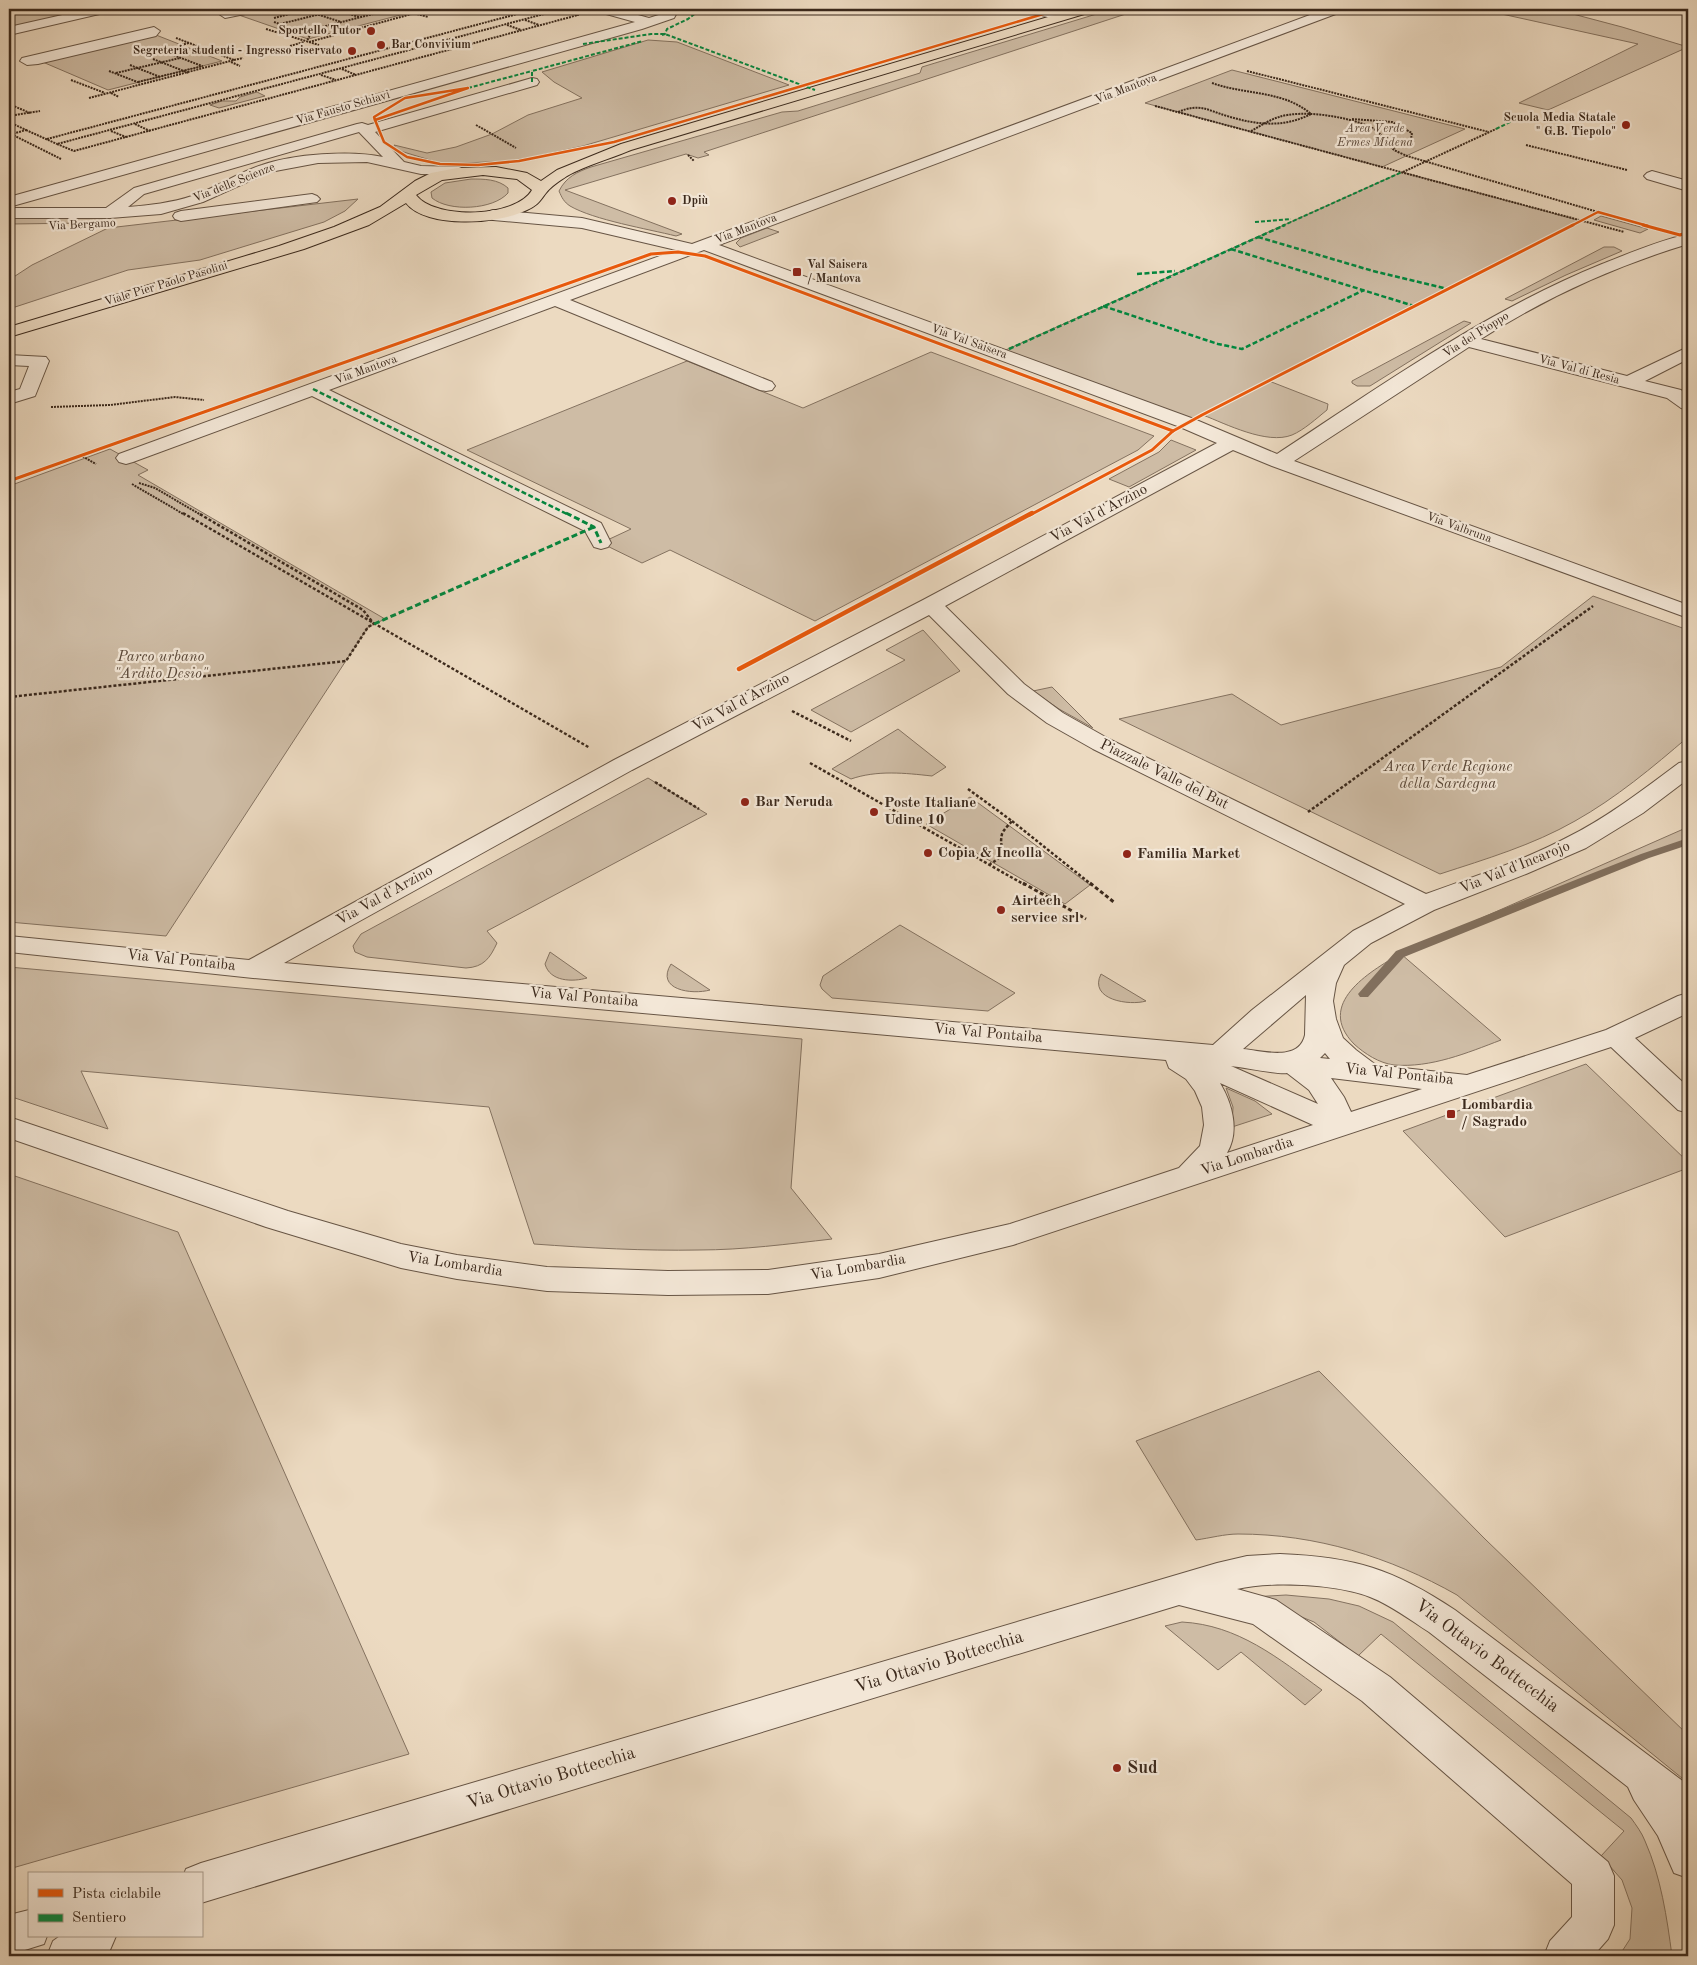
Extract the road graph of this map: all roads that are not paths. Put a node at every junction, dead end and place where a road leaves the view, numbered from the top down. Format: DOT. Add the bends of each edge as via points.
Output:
graph roads {
  1 [pos="104,9"];
  2 [pos="251,9"];
  3 [pos="603,9"];
  4 [pos="673,9"];
  5 [pos="1027,9"];
  6 [pos="1087,9"];
  7 [pos="1337,9"];
  8 [pos="225,14"];
  9 [pos="1062,16"];
  10 [pos="648,22"];
  11 [pos="9,30"];
  12 [pos="154,31"];
  13 [pos="27,61"];
  14 [pos="532,82"];
  15 [pos="366,130"];
  16 [pos="626,147"];
  17 [pos="398,165"];
  18 [pos="493,171"];
  19 [pos="459,172"];
  20 [pos="1652,176"];
  21 [pos="1688,186"];
  22 [pos="413,190"];
  23 [pos="538,193"];
  24 [pos="795,195"];
  25 [pos="312,199"];
  26 [pos="9,202"];
  27 [pos="817,202"];
  28 [pos="151,210"];
  29 [pos="9,212"];
  30 [pos="110,213"];
  31 [pos="445,215"];
  32 [pos="493,215"];
  33 [pos="410,220"];
  34 [pos="393,223"];
  35 [pos="582,223"];
  36 [pos="9,228"];
  37 [pos="322,237"];
  38 [pos="1688,239"];
  39 [pos="699,247"];
  40 [pos="555,300"];
  41 [pos="9,332"];
  42 [pos="1467,340"];
  43 [pos="1688,352"];
  44 [pos="9,360"];
  45 [pos="1628,383"];
  46 [pos="766,386"];
  47 [pos="313,390"];
  48 [pos="9,398"];
  49 [pos="1688,404"];
  50 [pos="1231,442"];
  51 [pos="126,458"];
  52 [pos="1279,462"];
  53 [pos="601,543"];
  54 [pos="931,605"];
  55 [pos="1688,612"];
  56 [pos="1688,768"];
  57 [pos="1425,904"];
  58 [pos="9,944"];
  59 [pos="1335,957"];
  60 [pos="253,969"];
  61 [pos="1688,1002"];
  62 [pos="1321,1016"];
  63 [pos="1616,1036"];
  64 [pos="1160,1050"];
  65 [pos="1214,1060"];
  66 [pos="1293,1063"];
  67 [pos="1367,1072"];
  68 [pos="1475,1082"];
  69 [pos="1688,1104"];
  70 [pos="1342,1126"];
  71 [pos="17,1134"];
  72 [pos="1189,1176"];
  73 [pos="1180,1590"];
  74 [pos="1634,1767"];
  75 [pos="1688,1809"];
  76 [pos="1688,1859"];
  77 [pos="202,1883"];
  78 [pos="28,1930"];
  79 [pos="9,1935"];
  80 [pos="93,1938"];
  81 [pos="68,1956"];
  82 [pos="1565,1956"];
  1 -- 11 [label="street"];
  2 -- 8 [label="street"];
  3 -- 10 [label="street"];
  4 -- 10 [label="street, Via Fausto Schiavi" via="670,15"];
  5 -- 9 [label="street"];
  6 -- 9 [label="main road"];
  7 -- 27 [label="street, Via Mantova"];
  9 -- 16 [label="main road"];
  10 -- 26 [label="street, Via Fausto Schiavi"];
  12 -- 13 [label="street"];
  14 -- 15 [label="street"];
  15 -- 17 [label="street"];
  15 -- 30 [label="street" via="362,127 139,192"];
  16 -- 18 [label="main road"];
  16 -- 23 [label="main road" via="562,173"];
  17 -- 19 [label="street, Via delle Scienze"];
  17 -- 22 [label="street, Via delle Scienze" via="415,179"];
  17 -- 28 [label="street, Via delle Scienze" via="356,158 290,162 257,171 198,199"];
  18 -- 19 [label="main road, Viale Pier Paolo Pasolini"];
  18 -- 23 [label="main road" via="526,177 536,183"];
  19 -- 22 [label="main road, Viale Pier Paolo Pasolini" via="437,177"];
  20 -- 21 [label="street"];
  22 -- 31 [label="main road" via="413,205"];
  22 -- 37 [label="main road, Viale Pier Paolo Pasolini" via="384,212"];
  23 -- 32 [label="main road" via="528,204"];
  23 -- 35 [label="street"];
  24 -- 27 [label="street"];
  25 -- 28 [label="street" via="191,216"];
  27 -- 39 [label="street, Via Mantova"];
  28 -- 30 [label="street, Via delle Scienze"];
  28 -- 36 [label="street, Via Bergamo" via="134,222"];
  29 -- 30 [label="street, Via delle Scienze"];
  31 -- 32 [label="main road"];
  31 -- 33 [label="main road"];
  32 -- 35 [label="street"];
  34 -- 37 [label="main road, Viale Pier Paolo Pasolini"];
  35 -- 39 [label="street"];
  37 -- 41 [label="main road, Viale Pier Paolo Pasolini"];
  38 -- 42 [label="street, Via del Pioppo" via="1648,251 1547,294"];
  39 -- 40 [label="street, Via Mantova"];
  39 -- 50 [label="street, Via Val Saisera"];
  40 -- 46 [label="street"];
  40 -- 47 [label="street, Via Mantova"];
  42 -- 45 [label="street, Via Val di Resia"];
  42 -- 52 [label="street, Via del Pioppo"];
  43 -- 45 [label="street"];
  44 -- 48 [label="street" via="40,362 28,392"];
  45 -- 49 [label="street, Via Val di Resia" via="1674,394"];
  47 -- 51 [label="street, Via Mantova"];
  47 -- 53 [label="street" via="594,527"];
  50 -- 52 [label="street, Via Valbruna"];
  50 -- 54 [label="street, Via Val d'Arzino"];
  52 -- 55 [label="street, Via Valbruna"];
  54 -- 57 [label="street, Piazzale Valle del But" via="1016,690 1055,718 1101,744"];
  54 -- 60 [label="street, Via Val d'Arzino" via="614,770"];
  56 -- 57 [label="street, Via Val d'Incarojo" via="1634,808 1577,843"];
  57 -- 59 [label="street, Via Val d'Incarojo" via="1362,937"];
  58 -- 60 [label="street, Via Val Pontaiba"];
  59 -- 62 [label="street, Via Val d'Incarojo" via="1322,983 1319,999"];
  59 -- 65 [label="street, Via Val d'Incarojo"];
  60 -- 64 [label="street, Via Val Pontaiba"];
  61 -- 63 [label="street, Via Lombardia"];
  62 -- 66 [label="street, Via Val d'Incarojo" via="1319,1040"];
  62 -- 67 [label="street, Via Val d'Incarojo" via="1327,1035 1339,1051"];
  63 -- 68 [label="street, Via Lombardia"];
  63 -- 69 [label="street"];
  64 -- 65 [label="street, Via Val Pontaiba"];
  64 -- 72 [label="street, Via Val Pontaiba" via="1196,1072 1217,1107 1219,1125 1214,1149"];
  65 -- 66 [label="street, Via Val Pontaiba" via="1257,1070"];
  65 -- 70 [label="street, Via Val Pontaiba"];
  66 -- 67 [label="street, Via Val Pontaiba"];
  66 -- 70 [label="street, Via Val Pontaiba" via="1317,1078 1332,1100"];
  67 -- 68 [label="street, Via Val Pontaiba" via="1424,1080"];
  68 -- 70 [label="street, Via Lombardia"];
  70 -- 72 [label="street, Via Lombardia"];
  71 -- 72 [label="street, Via Lombardia" via="401,1256 457,1267 547,1278 668,1283 768,1282 879,1266 1013,1234"];
  73 -- 74 [label="street, Via Ottavio Bottecchia" via="1250,1571 1335,1574 1375,1583 1409,1599 1442,1621"];
  73 -- 77 [label="street, Via Ottavio Bottecchia"];
  73 -- 82 [label="street" via="1263,1611 1368,1684 1593,1876 1593,1925"];
  74 -- 75 [label="street, Via Ottavio Bottecchia"];
  74 -- 76 [label="street, Via Ottavio Bottecchia" via="1673,1824"];
  78 -- 79 [label="street"];
  80 -- 81 [label="street"];
}
